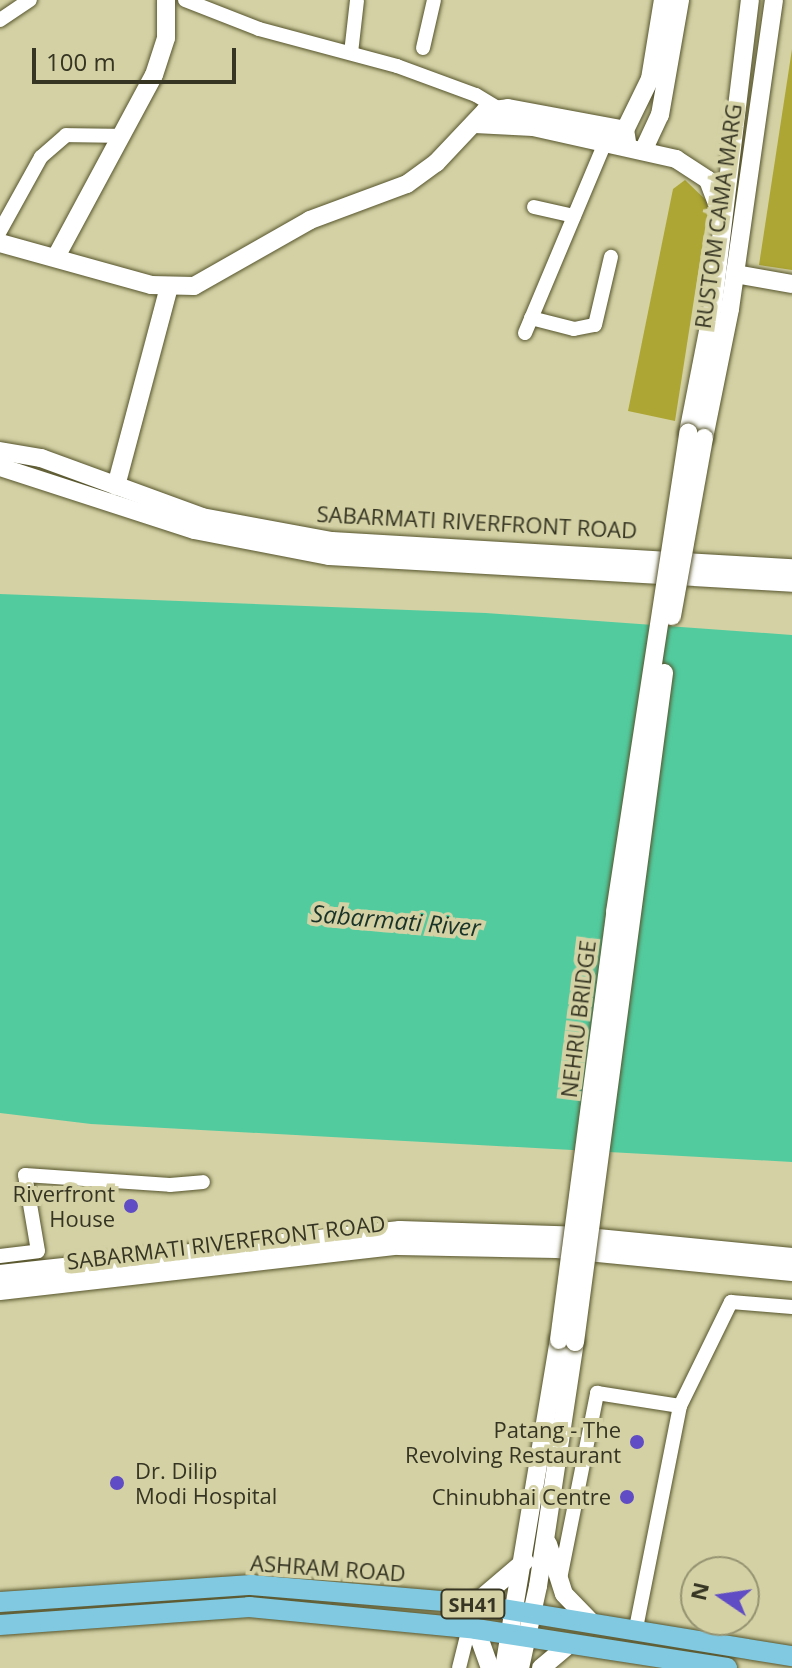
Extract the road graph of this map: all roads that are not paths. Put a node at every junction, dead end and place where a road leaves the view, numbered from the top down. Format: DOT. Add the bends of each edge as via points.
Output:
graph roads {
  1 [pos="30,0"];
  2 [pos="166,0"];
  3 [pos="185,0"];
  4 [pos="357,0"];
  5 [pos="434,0"];
  6 [pos="663,0"];
  7 [pos="680,0"];
  8 [pos="750,0"];
  9 [pos="774,0"];
  10 [pos="0,20"];
  11 [pos="423,48"];
  12 [pos="351,53"];
  13 [pos="499,109"];
  14 [pos="475,124"];
  15 [pos="625,130"];
  16 [pos="122,136"];
  17 [pos="605,143"];
  18 [pos="636,150"];
  19 [pos="534,207"];
  20 [pos="574,216"];
  21 [pos="721,218"];
  22 [pos="0,231"];
  23 [pos="0,243"];
  24 [pos="57,255"];
  25 [pos="611,257"];
  26 [pos="735,274"];
  27 [pos="792,284"];
  28 [pos="169,287"];
  29 [pos="531,318"];
  30 [pos="525,333"];
  31 [pos="696,436"];
  32 [pos="0,451"];
  33 [pos="0,467"];
  34 [pos="116,486"];
  35 [pos="792,568"];
  36 [pos="792,583"];
  37 [pos="203,1182"];
  38 [pos="0,1256"];
  39 [pos="792,1257"];
  40 [pos="147,1267"];
  41 [pos="792,1272"];
  42 [pos="0,1274"];
  43 [pos="0,1291"];
  44 [pos="792,1307"];
  45 [pos="567,1341"];
  46 [pos="680,1406"];
  47 [pos="546,1537"];
  48 [pos="525,1561"];
  49 [pos="560,1582"];
  50 [pos="0,1602"];
  51 [pos="467,1603"];
  52 [pos="524,1612"];
  53 [pos="590,1621"];
  54 [pos="0,1625"];
  55 [pos="473,1628"];
  56 [pos="636,1628"];
  57 [pos="520,1637"];
  58 [pos="567,1646"];
  59 [pos="792,1656"];
  60 [pos="459,1668"];
  61 [pos="490,1668"];
  62 [pos="504,1668"];
  63 [pos="520,1668"];
  64 [pos="541,1668"];
  65 [pos="727,1668"];
  1 -- 10 [label="street"];
  2 -- 16 [label="main road" via="166,38 154,75"];
  3 -- 12 [label="street" via="259,29"];
  4 -- 12 [label="street"];
  5 -- 11 [label="street"];
  6 -- 15 [label="main road" via="650,79"];
  7 -- 18 [label="main road" via="660,115"];
  8 -- 21 [label="main road, RUSTOM CAMA MARG"];
  9 -- 26 [label="main road, RUSTOM CAMA MARG"];
  12 -- 13 [label="street" via="476,95"];
  13 -- 14 [label="main road" via="485,111"];
  13 -- 15 [label="main road"];
  14 -- 17 [label="main road" via="533,127"];
  14 -- 28 [label="main road" via="407,184 310,220 194,286"];
  15 -- 18 [label="main road"];
  16 -- 22 [label="street" via="66,135 41,157"];
  16 -- 24 [label="main road"];
  17 -- 18 [label="main road"];
  17 -- 20 [label="street"];
  18 -- 21 [label="main road" via="694,168 716,196"];
  19 -- 20 [label="street"];
  20 -- 29 [label="street"];
  21 -- 31 [label="main road, RUSTOM CAMA MARG"];
  23 -- 24 [label="main road"];
  24 -- 28 [label="main road" via="111,275"];
  25 -- 29 [label="street" via="595,325 574,329"];
  26 -- 27 [label="main road"];
  26 -- 31 [label="main road, RUSTOM CAMA MARG"];
  28 -- 34 [label="main road"];
  29 -- 30 [label="street"];
  31 -- 45 [label="main road, NEHRU BRIDGE, bridge"];
  32 -- 34 [label="main road, SABARMATI RIVERFRONT ROAD" via="41,458"];
  33 -- 36 [label="main road" via="194,530 329,556"];
  34 -- 35 [label="main road, SABARMATI RIVERFRONT ROAD" via="202,517 332,541"];
  37 -- 38 [label="street" via="170,1185 25,1175 38,1251"];
  39 -- 40 [label="main road, SABARMATI RIVERFRONT ROAD" via="577,1236 429,1230 250,1243"];
  40 -- 41 [label="main road, SABARMATI RIVERFRONT ROAD" via="358,1248 457,1245 557,1249"];
  40 -- 42 [label="main road, SABARMATI RIVERFRONT ROAD"];
  40 -- 43 [label="main road, SABARMATI RIVERFRONT ROAD"];
  44 -- 46 [label="street" via="731,1302"];
  45 -- 47 [label="main road, NEHRU BRIDGE"];
  45 -- 48 [label="main road, NEHRU BRIDGE"];
  46 -- 49 [label="street" via="597,1393"];
  46 -- 56 [label="street"];
  47 -- 49 [label="main road"];
  47 -- 52 [label="main road, NEHRU BRIDGE"];
  48 -- 51 [label="main road" via="479,1600"];
  48 -- 52 [label="main road, NEHRU BRIDGE"];
  49 -- 53 [label="main road" via="570,1603"];
  50 -- 51 [label="main road, ASHRAM ROAD / SH41" via="251,1585"];
  51 -- 52 [label="main road, ASHRAM ROAD / SH41"];
  52 -- 53 [label="main road, ASHRAM ROAD / SH41"];
  52 -- 57 [label="main road"];
  53 -- 56 [label="main road, ASHRAM ROAD / SH41"];
  54 -- 55 [label="main road, ASHRAM ROAD" via="249,1607"];
  55 -- 57 [label="main road, ASHRAM ROAD"];
  55 -- 60 [label="street"];
  55 -- 61 [label="main road"];
  56 -- 59 [label="main road, ASHRAM ROAD / SH41"];
  57 -- 58 [label="main road, ASHRAM ROAD"];
  57 -- 62 [label="main road"];
  57 -- 63 [label="main road"];
  58 -- 64 [label="main road"];
  58 -- 65 [label="main road, ASHRAM ROAD"];
}
